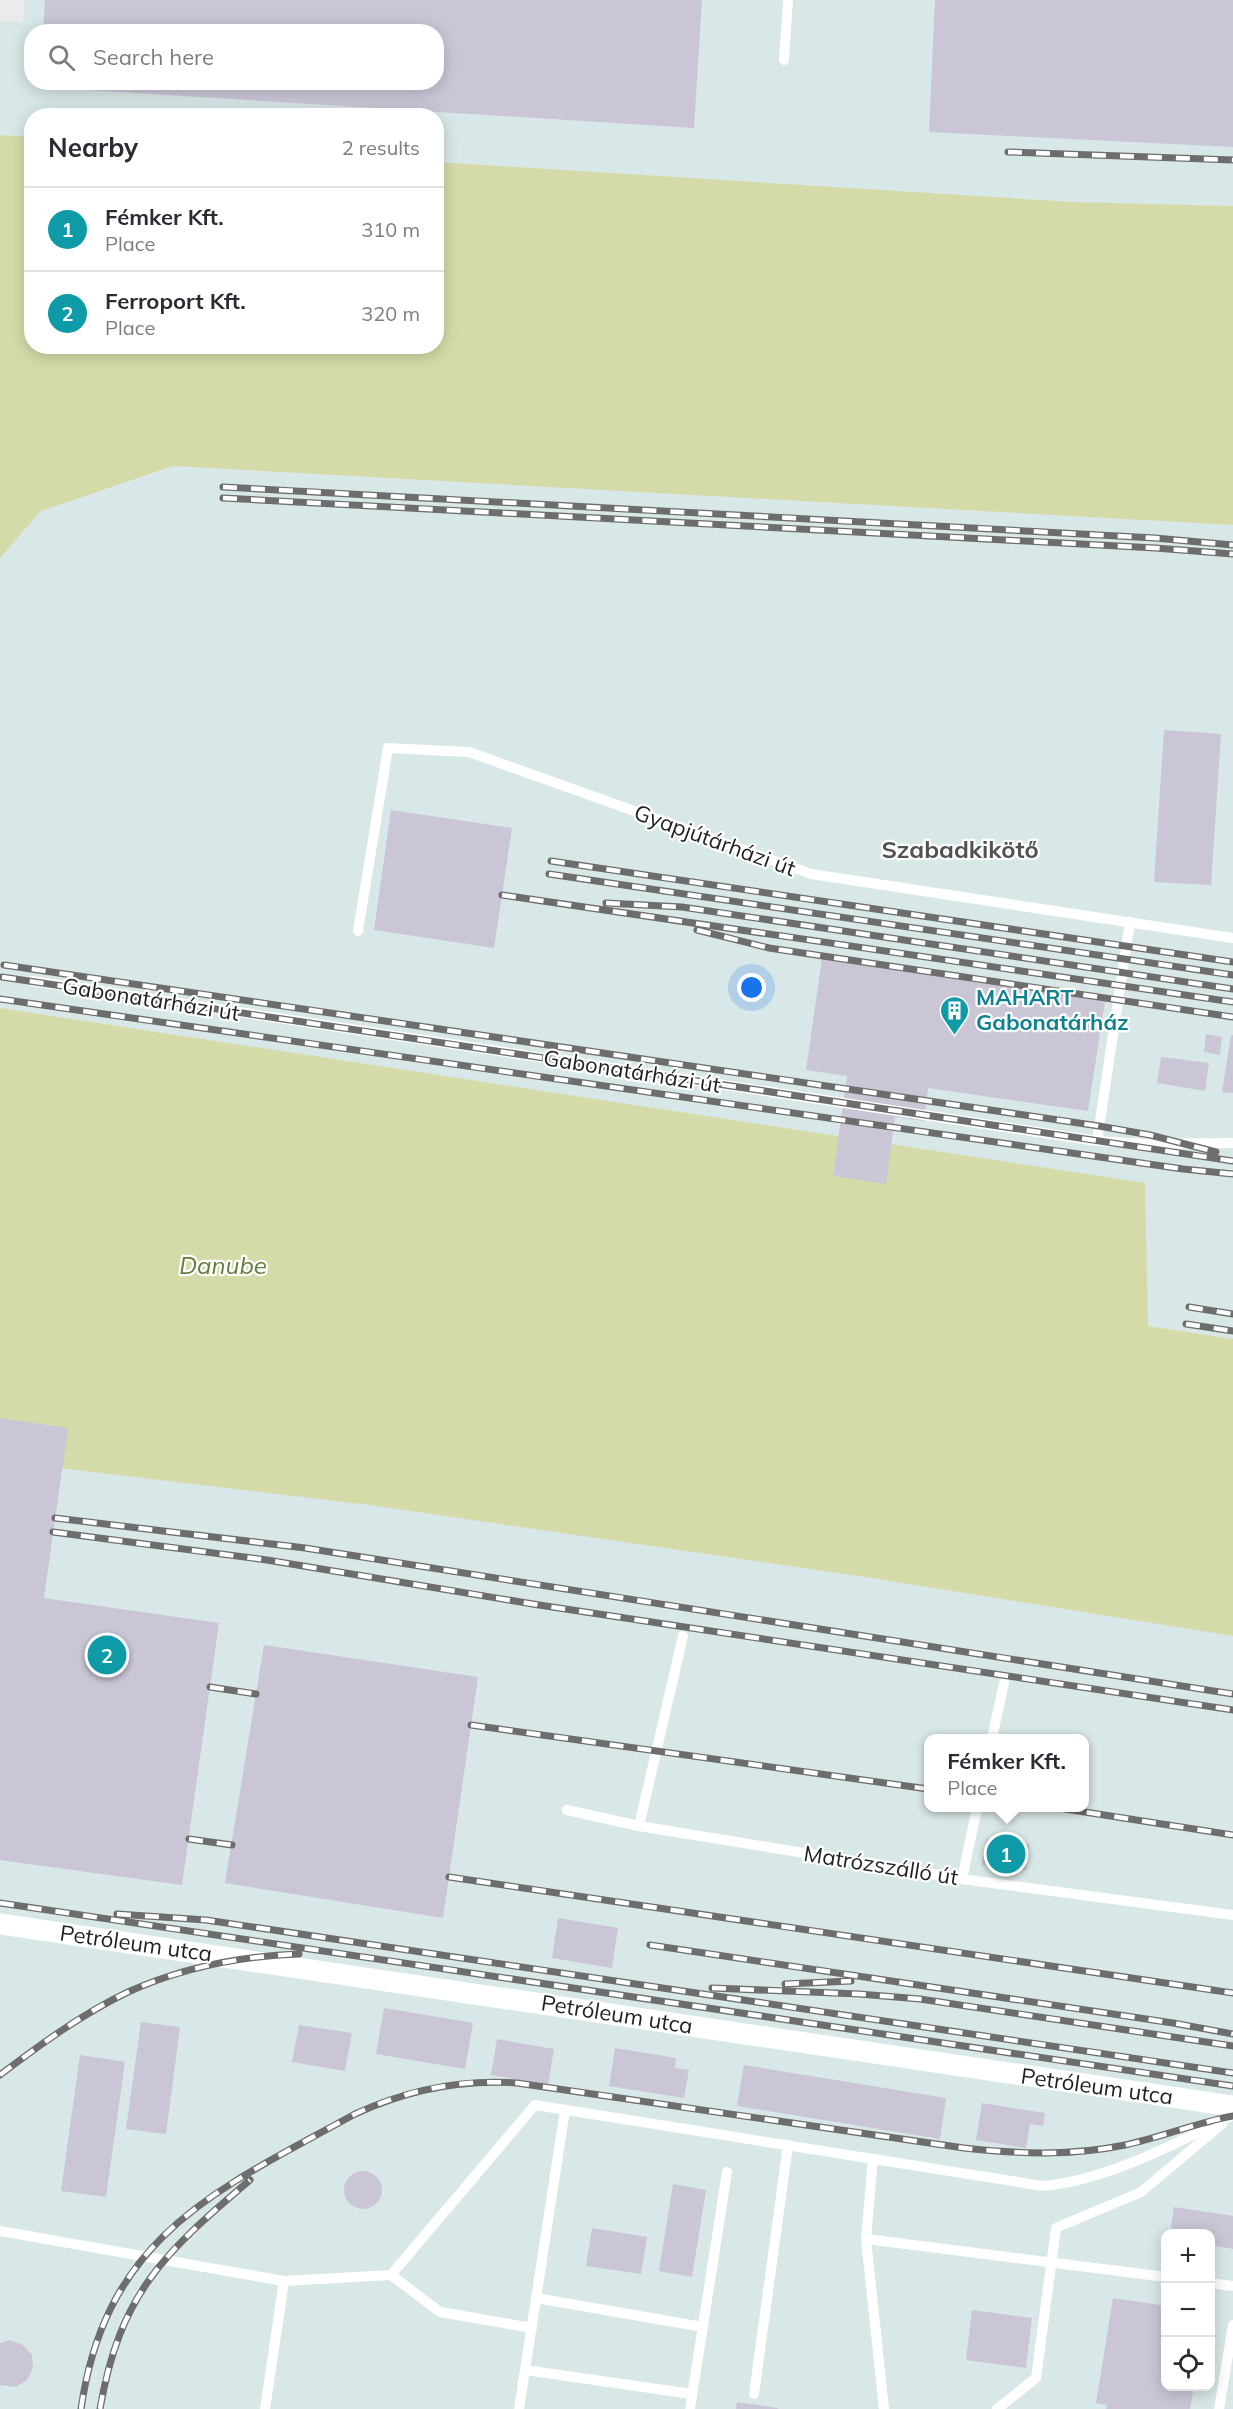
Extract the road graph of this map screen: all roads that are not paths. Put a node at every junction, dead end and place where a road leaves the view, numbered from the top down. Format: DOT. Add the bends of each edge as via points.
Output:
graph roads {
  1 [pos="788,0"];
  2 [pos="784,60"];
  3 [pos="1130,922"];
  4 [pos="358,931"];
  5 [pos="1233,938"];
  6 [pos="32,981"];
  7 [pos="1097,1141"];
  8 [pos="1233,1143"];
  9 [pos="683,1636"];
  10 [pos="1004,1683"];
  11 [pos="993,1734"];
  12 [pos="567,1810"];
  13 [pos="976,1812"];
  14 [pos="639,1826"];
  15 [pos="962,1879"];
  16 [pos="1233,1916"];
  17 [pos="0,1924"];
  18 [pos="565,2110"];
  19 [pos="1232,2112"];
  20 [pos="788,2145"];
  21 [pos="873,2159"];
  22 [pos="727,2172"];
  23 [pos="0,2230"];
  24 [pos="866,2239"];
  25 [pos="1053,2263"];
  26 [pos="391,2275"];
  27 [pos="1161,2276"];
  28 [pos="284,2281"];
  29 [pos="1215,2284"];
  30 [pos="1233,2286"];
  31 [pos="536,2298"];
  32 [pos="1233,2325"];
  33 [pos="703,2327"];
  34 [pos="532,2328"];
  35 [pos="525,2370"];
  36 [pos="692,2394"];
  37 [pos="754,2394"];
  38 [pos="265,2409"];
  39 [pos="519,2409"];
  40 [pos="690,2409"];
  41 [pos="884,2409"];
  42 [pos="997,2409"];
  43 [pos="1219,2409"];
  1 -- 2 [label="lane"];
  3 -- 4 [label="lane, Gyapjútárházi út" via="811,874 469,752 388,748"];
  3 -- 5 [label="lane, Gyapjútárházi út"];
  3 -- 7 [label="lane"];
  6 -- 7 [label="lane, Gabonatárházi út"];
  7 -- 8 [label="lane, Gabonatárházi út"];
  9 -- 14 [label="lane"];
  10 -- 11 [label="lane"];
  12 -- 14 [label="lane, Matrózszálló út"];
  13 -- 15 [label="lane"];
  14 -- 15 [label="lane, Matrózszálló út"];
  15 -- 16 [label="lane, Matrózszálló út"];
  17 -- 19 [label="street, Petróleum utca"];
  18 -- 20 [label="lane"];
  18 -- 26 [label="lane" via="535,2105"];
  18 -- 31 [label="lane"];
  19 -- 21 [label="lane" via="1128,2164 1062,2184 1043,2186"];
  19 -- 25 [label="lane" via="1141,2192 1056,2228"];
  20 -- 21 [label="lane"];
  20 -- 37 [label="lane"];
  21 -- 24 [label="lane"];
  22 -- 33 [label="lane"];
  23 -- 28 [label="lane"];
  24 -- 25 [label="lane"];
  24 -- 41 [label="lane"];
  25 -- 27 [label="lane"];
  25 -- 42 [label="lane" via="1036,2378"];
  26 -- 28 [label="lane"];
  26 -- 34 [label="lane" via="440,2312"];
  28 -- 38 [label="lane"];
  29 -- 30 [label="lane"];
  31 -- 33 [label="lane"];
  31 -- 34 [label="lane"];
  32 -- 43 [label="lane"];
  33 -- 36 [label="lane"];
  34 -- 35 [label="lane"];
  35 -- 36 [label="lane"];
  35 -- 39 [label="lane"];
  36 -- 40 [label="lane"];
}
